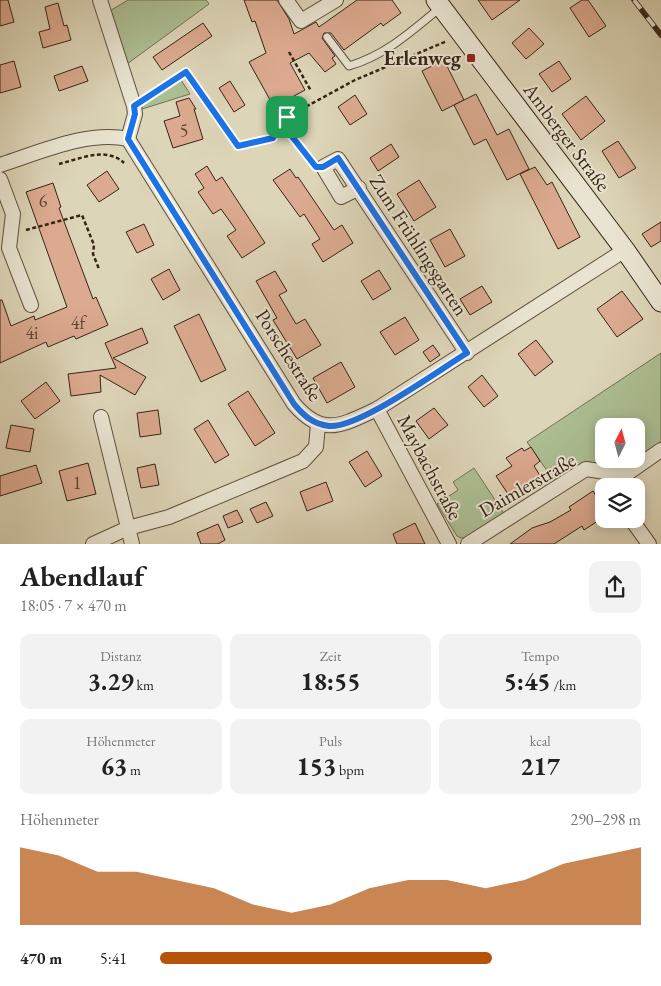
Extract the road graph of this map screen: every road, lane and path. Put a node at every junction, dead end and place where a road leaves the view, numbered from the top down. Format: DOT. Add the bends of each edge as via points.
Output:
graph roads {
  1 [pos="100,0"];
  2 [pos="286,0"];
  3 [pos="336,0"];
  4 [pos="439,3"];
  5 [pos="327,37"];
  6 [pos="470,45"];
  7 [pos="289,52"];
  8 [pos="312,91"];
  9 [pos="134,106"];
  10 [pos="287,117"];
  11 [pos="290,134"];
  12 [pos="273,138"];
  13 [pos="128,139"];
  14 [pos="59,164"];
  15 [pos="0,165"];
  16 [pos="129,167"];
  17 [pos="323,167"];
  18 [pos="0,179"];
  19 [pos="359,188"];
  20 [pos="10,235"];
  21 [pos="625,250"];
  22 [pos="100,269"];
  23 [pos="661,302"];
  24 [pos="31,305"];
  25 [pos="467,353"];
  26 [pos="376,409"];
  27 [pos="101,416"];
  28 [pos="318,424"];
  29 [pos="661,450"];
  30 [pos="606,472"];
  31 [pos="608,478"];
  32 [pos="128,528"];
  33 [pos="638,528"];
  34 [pos="93,544"];
  35 [pos="132,544"];
  36 [pos="449,544"];
  37 [pos="468,544"];
  38 [pos="649,544"];
  1 -- 9 [label="street"];
  2 -- 3 [label="street" via="301,21"];
  4 -- 5 [label="lane" via="393,46 349,66"];
  4 -- 6 [label="street, Amberger Straße"];
  6 -- 10 [label="path" via="447,41 356,80"];
  6 -- 21 [label="street, Amberger Straße"];
  7 -- 8 [label="path"];
  9 -- 12 [label="path" via="186,72 238,146"];
  9 -- 13 [label="street"];
  10 -- 11 [label="path"];
  10 -- 12 [label="path"];
  11 -- 12 [label="path"];
  11 -- 17 [label="path" via="316,167"];
  13 -- 15 [label="street" via="116,136 89,138"];
  13 -- 28 [label="street, Porschestraße" via="294,404 306,418"];
  14 -- 16 [label="path" via="98,154 120,159"];
  17 -- 19 [label="street, Zum Frühlingsgarten" via="338,158"];
  17 -- 19 [label="street" via="341,197"];
  18 -- 20 [label="street" via="13,214"];
  19 -- 25 [label="street, Zum Frühlingsgarten"];
  20 -- 22 [label="path" via="82,215"];
  20 -- 24 [label="street" via="9,248"];
  21 -- 23 [label="street, Amberger Straße"];
  21 -- 25 [label="street, Porschestraße"];
  25 -- 26 [label="street, Porschestraße"];
  26 -- 28 [label="street, Porschestraße" via="345,424"];
  26 -- 36 [label="street, Maybachstraße"];
  27 -- 32 [label="street"];
  28 -- 32 [label="street" via="316,447 303,461 169,517"];
  29 -- 30 [label="street, Daimlerstraße" via="624,475"];
  30 -- 31 [label="street"];
  30 -- 37 [label="street, Daimlerstraße" via="586,469"];
  32 -- 34 [label="street"];
  32 -- 35 [label="street"];
  33 -- 38 [label="street"];
}
